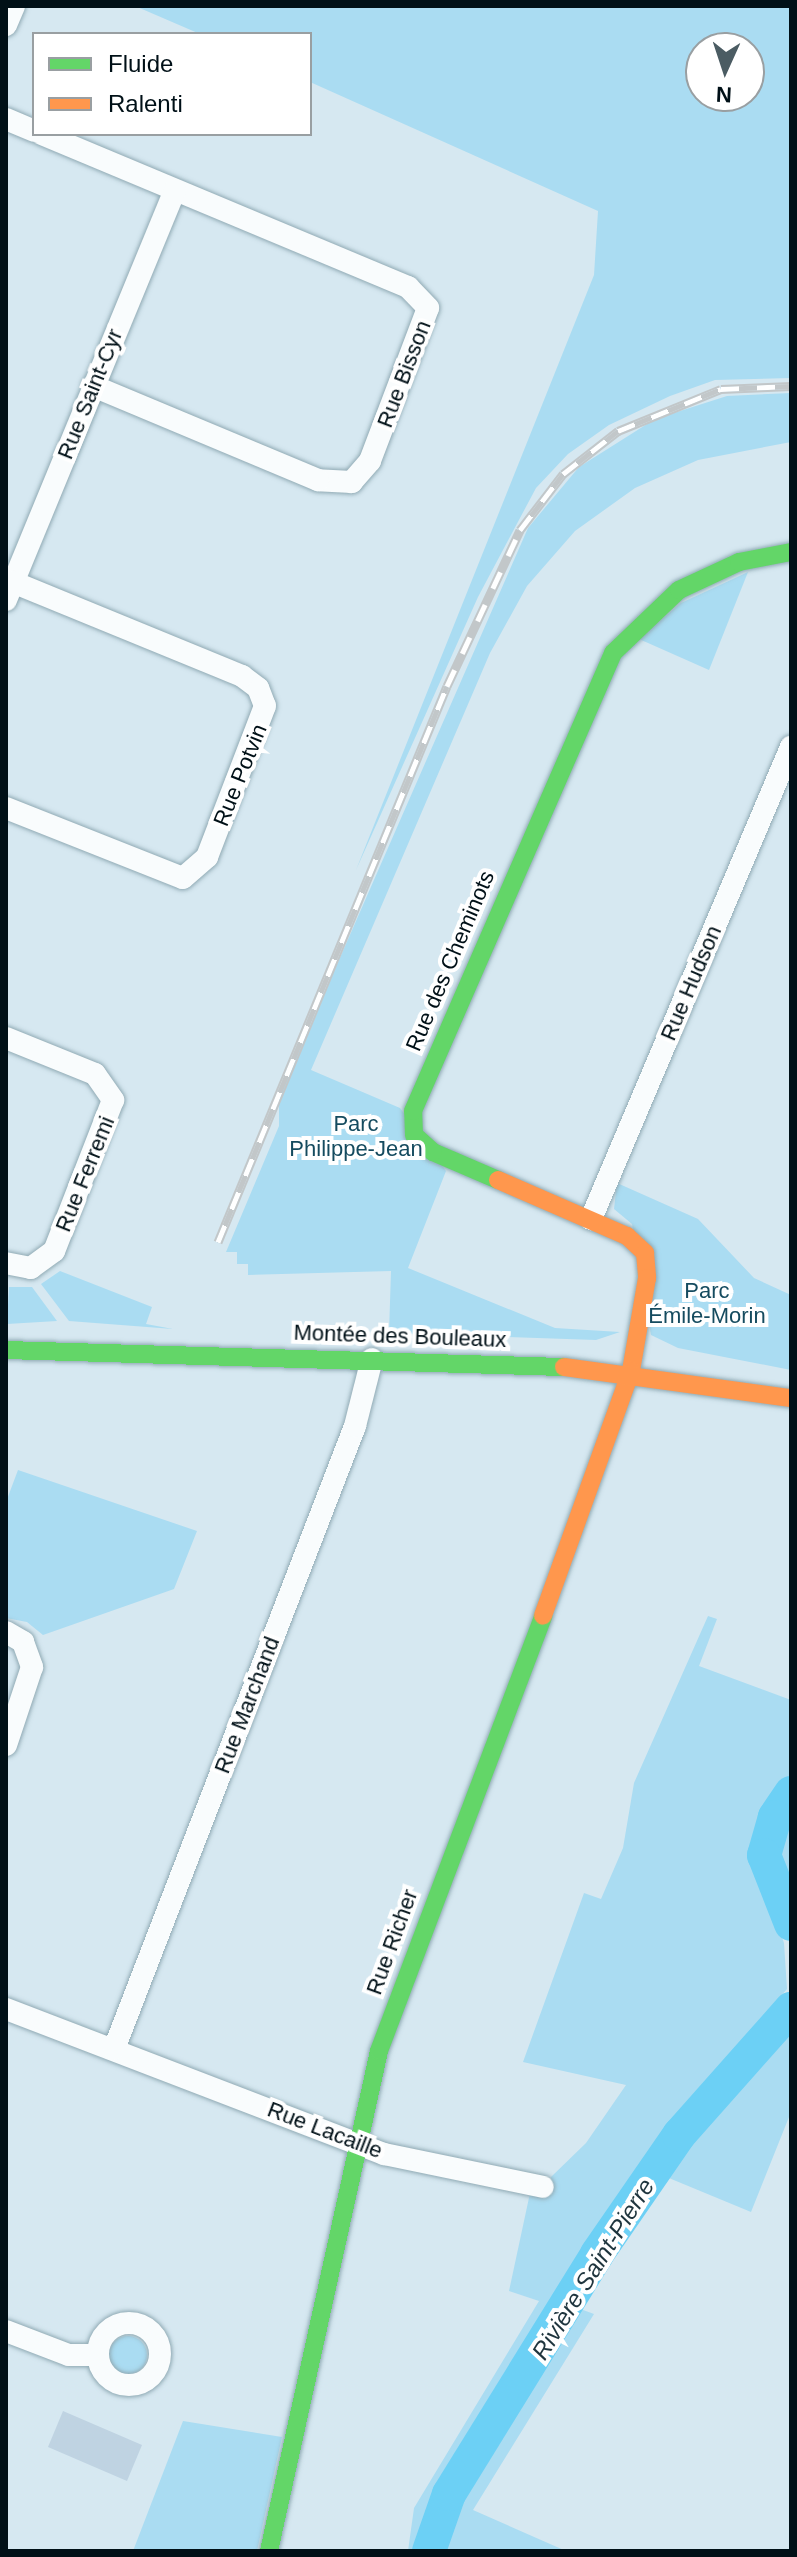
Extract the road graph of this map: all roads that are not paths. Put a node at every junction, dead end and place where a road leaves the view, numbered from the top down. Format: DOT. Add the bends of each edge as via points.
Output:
graph roads {
  1 [pos="14,6"];
  2 [pos="6,25"];
  3 [pos="6,119"];
  4 [pos="32,130"];
  5 [pos="47,136"];
  6 [pos="175,190"];
  7 [pos="93,386"];
  8 [pos="791,552"];
  9 [pos="10,591"];
  10 [pos="791,747"];
  11 [pos="6,808"];
  12 [pos="6,1038"];
  13 [pos="591,1219"];
  14 [pos="6,1263"];
  15 [pos="6,1350"];
  16 [pos="372,1359"];
  17 [pos="631,1371"];
  18 [pos="791,1398"];
  19 [pos="6,1632"];
  20 [pos="6,1745"];
  21 [pos="6,2009"];
  22 [pos="114,2049"];
  23 [pos="356,2143"];
  24 [pos="543,2187"];
  25 [pos="6,2331"];
  26 [pos="98,2355"];
  27 [pos="269,2551"];
  1 -- 2 [label="street"];
  3 -- 4 [label="street"];
  5 -- 6 [label="street, Rue Bisson"];
  6 -- 7 [label="street, Rue Saint-Cyr"];
  6 -- 7 [label="street, Rue Bisson" via="426,300 426,326 376,447 359,479 329,483"];
  7 -- 9 [label="street, Rue Saint-Cyr"];
  8 -- 13 [label="street, Rue des Cheminots" via="739,562 688,585 643,619 613,653 413,1111 414,1135 433,1152"];
  9 -- 11 [label="street, Rue Potvin" via="242,676 258,688 265,706 207,857 183,878"];
  10 -- 13 [label="street, Rue Hudson"];
  12 -- 14 [label="street, Rue Ferremi" via="95,1074 113,1100 54,1251 31,1268"];
  13 -- 17 [label="street, Rue des Cheminots" via="627,1236 645,1253 647,1278"];
  15 -- 16 [label="street, Montée des Bouleaux"];
  16 -- 17 [label="street, Montée des Bouleaux"];
  16 -- 22 [label="street, Rue Marchand" via="355,1426"];
  17 -- 18 [label="street, Montée des Bouleaux"];
  17 -- 23 [label="street, Rue Richer" via="599,1471 390,2017"];
  19 -- 20 [label="street" via="23,1642 32,1667"];
  21 -- 22 [label="street, Rue Lacaille"];
  22 -- 23 [label="street, Rue Lacaille"];
  23 -- 24 [label="street, Rue Lacaille"];
  23 -- 27 [label="street, Rue Richer"];
  25 -- 26 [label="street" via="69,2355"];
}
